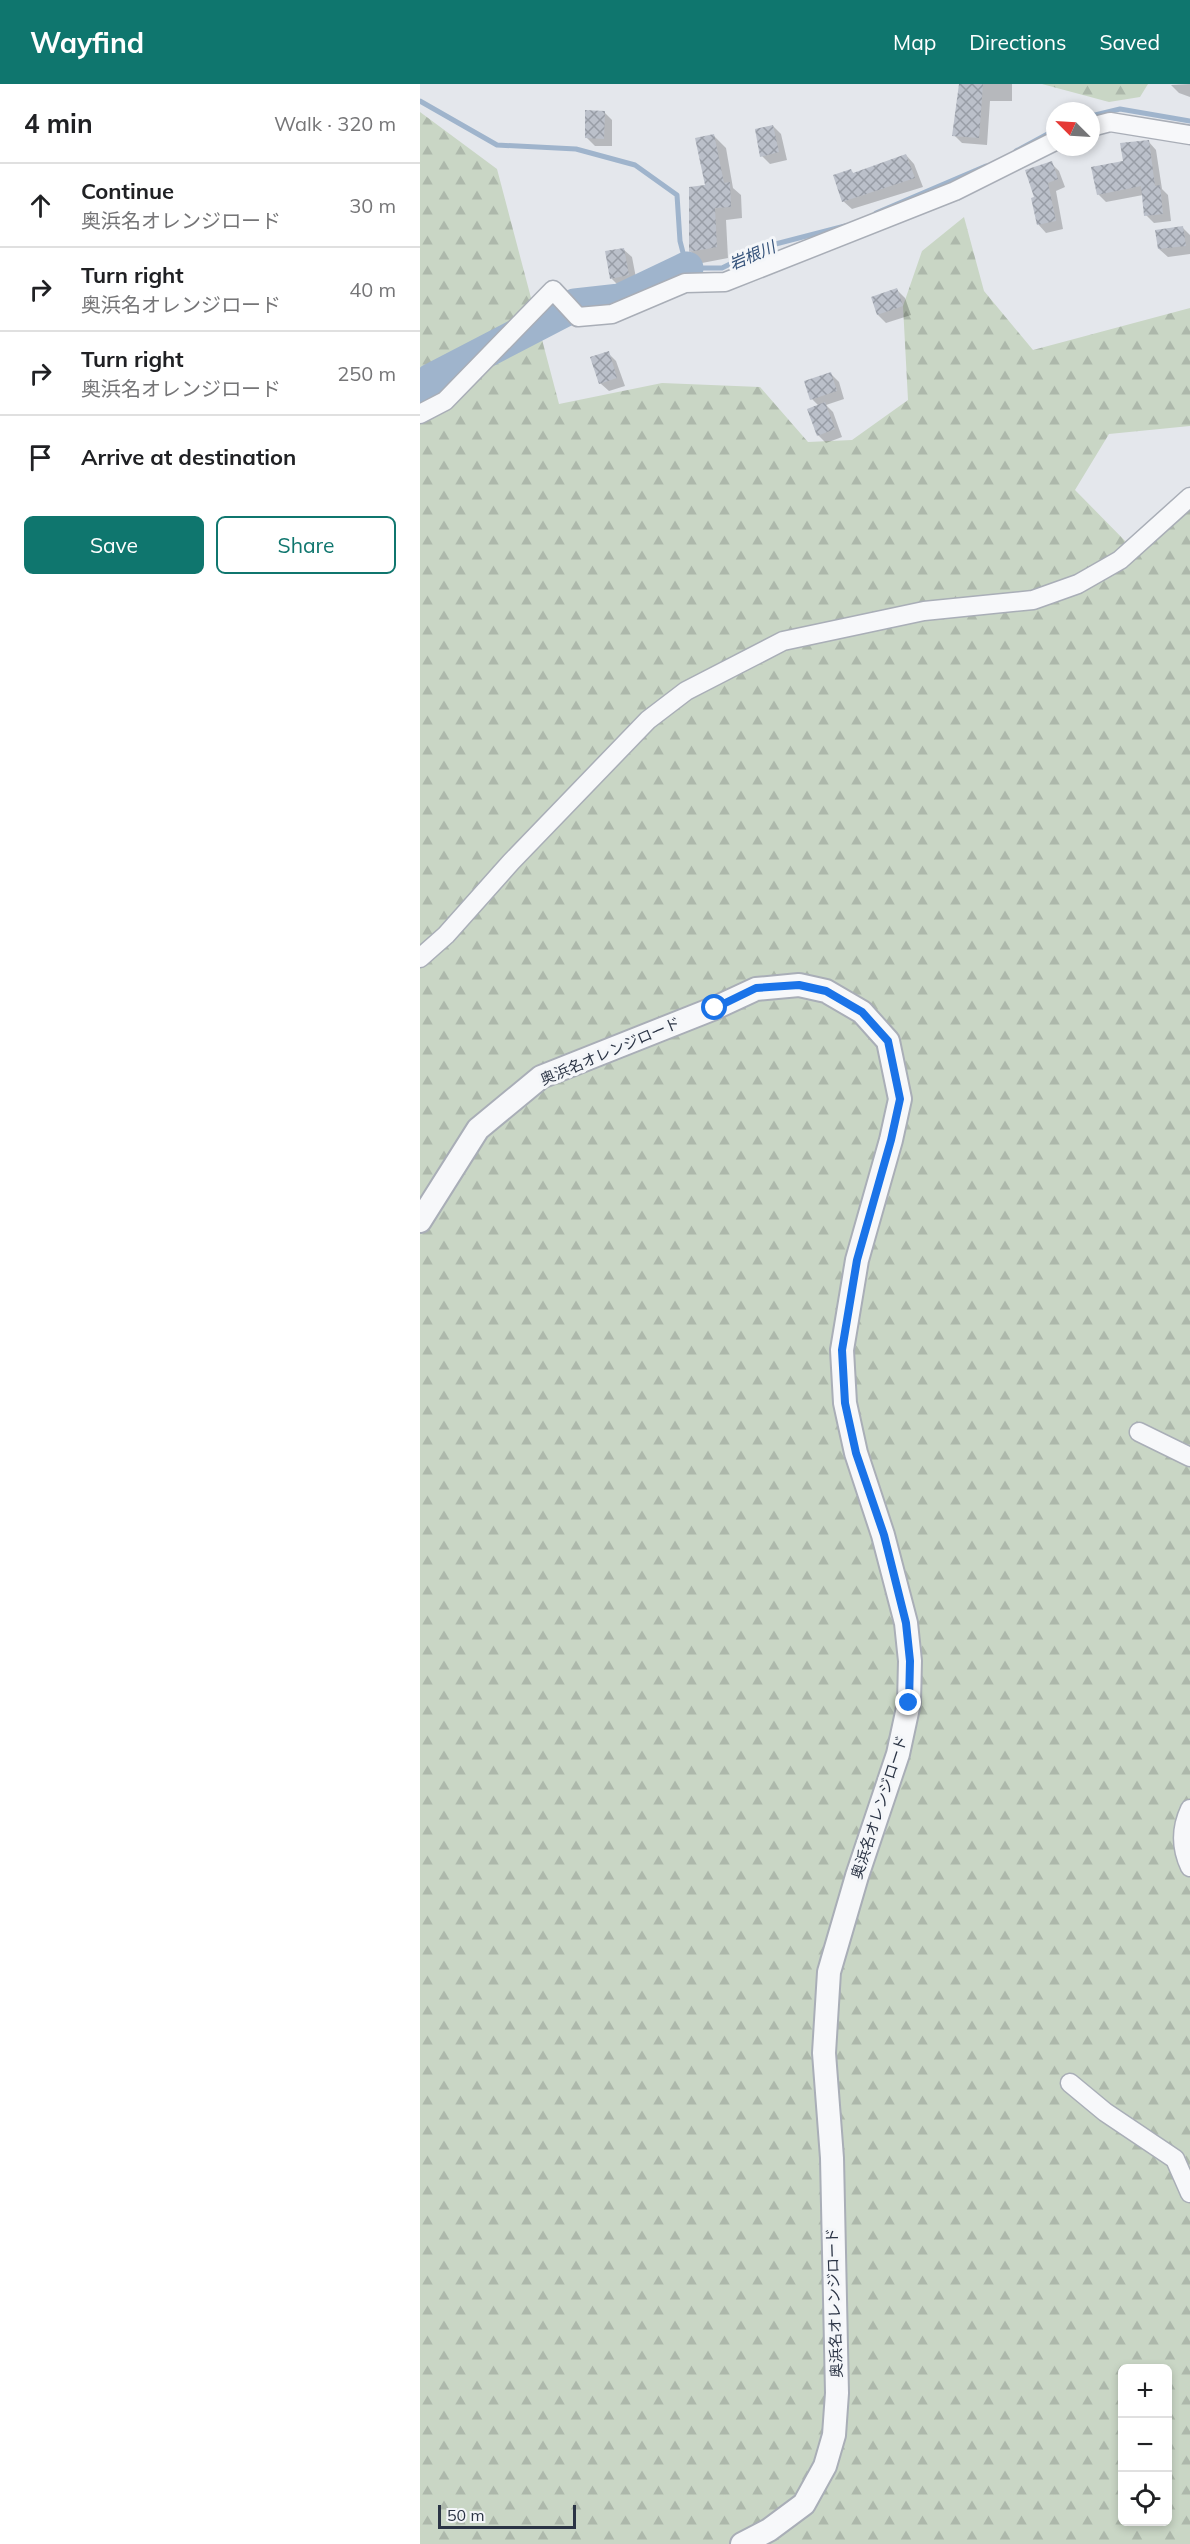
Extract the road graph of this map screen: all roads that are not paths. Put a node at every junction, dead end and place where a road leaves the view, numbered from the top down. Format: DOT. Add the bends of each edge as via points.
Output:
graph roads {
  1 [pos="1100,125"];
  2 [pos="1190,135"];
  3 [pos="1046,145"];
  4 [pos="420,414"];
  5 [pos="1190,497"];
  6 [pos="420,958"];
  7 [pos="420,1221"];
  8 [pos="1139,1432"];
  9 [pos="1190,1457"];
  10 [pos="1190,1809"];
  11 [pos="1190,1868"];
  12 [pos="1070,2083"];
  13 [pos="1190,2193"];
  14 [pos="742,2544"];
  1 -- 2 [label="street" via="1110,122"];
  3 -- 4 [label="street" via="954,191 724,282 685,283 612,314 578,317 553,290 445,401"];
  5 -- 6 [label="street" via="1120,560 1078,584 1033,600 924,611 783,641 686,691 648,720"];
  7 -- 14 [label="street, 奥浜名オレンジロード" via="478,1129 541,1077 756,988 799,985 826,991 862,1012 888,1041 900,1099 857,1260 842,1350 845,1403 856,1453 884,1535 906,1623 909,1703 898,1754 856,1876 829,1972 824,2053 832,2158 837,2393 834,2435 825,2466 804,2504"];
  8 -- 9 [label="street"];
  10 -- 11 [label="street" via="1182,1838"];
  12 -- 13 [label="street" via="1174,2159"];
}
